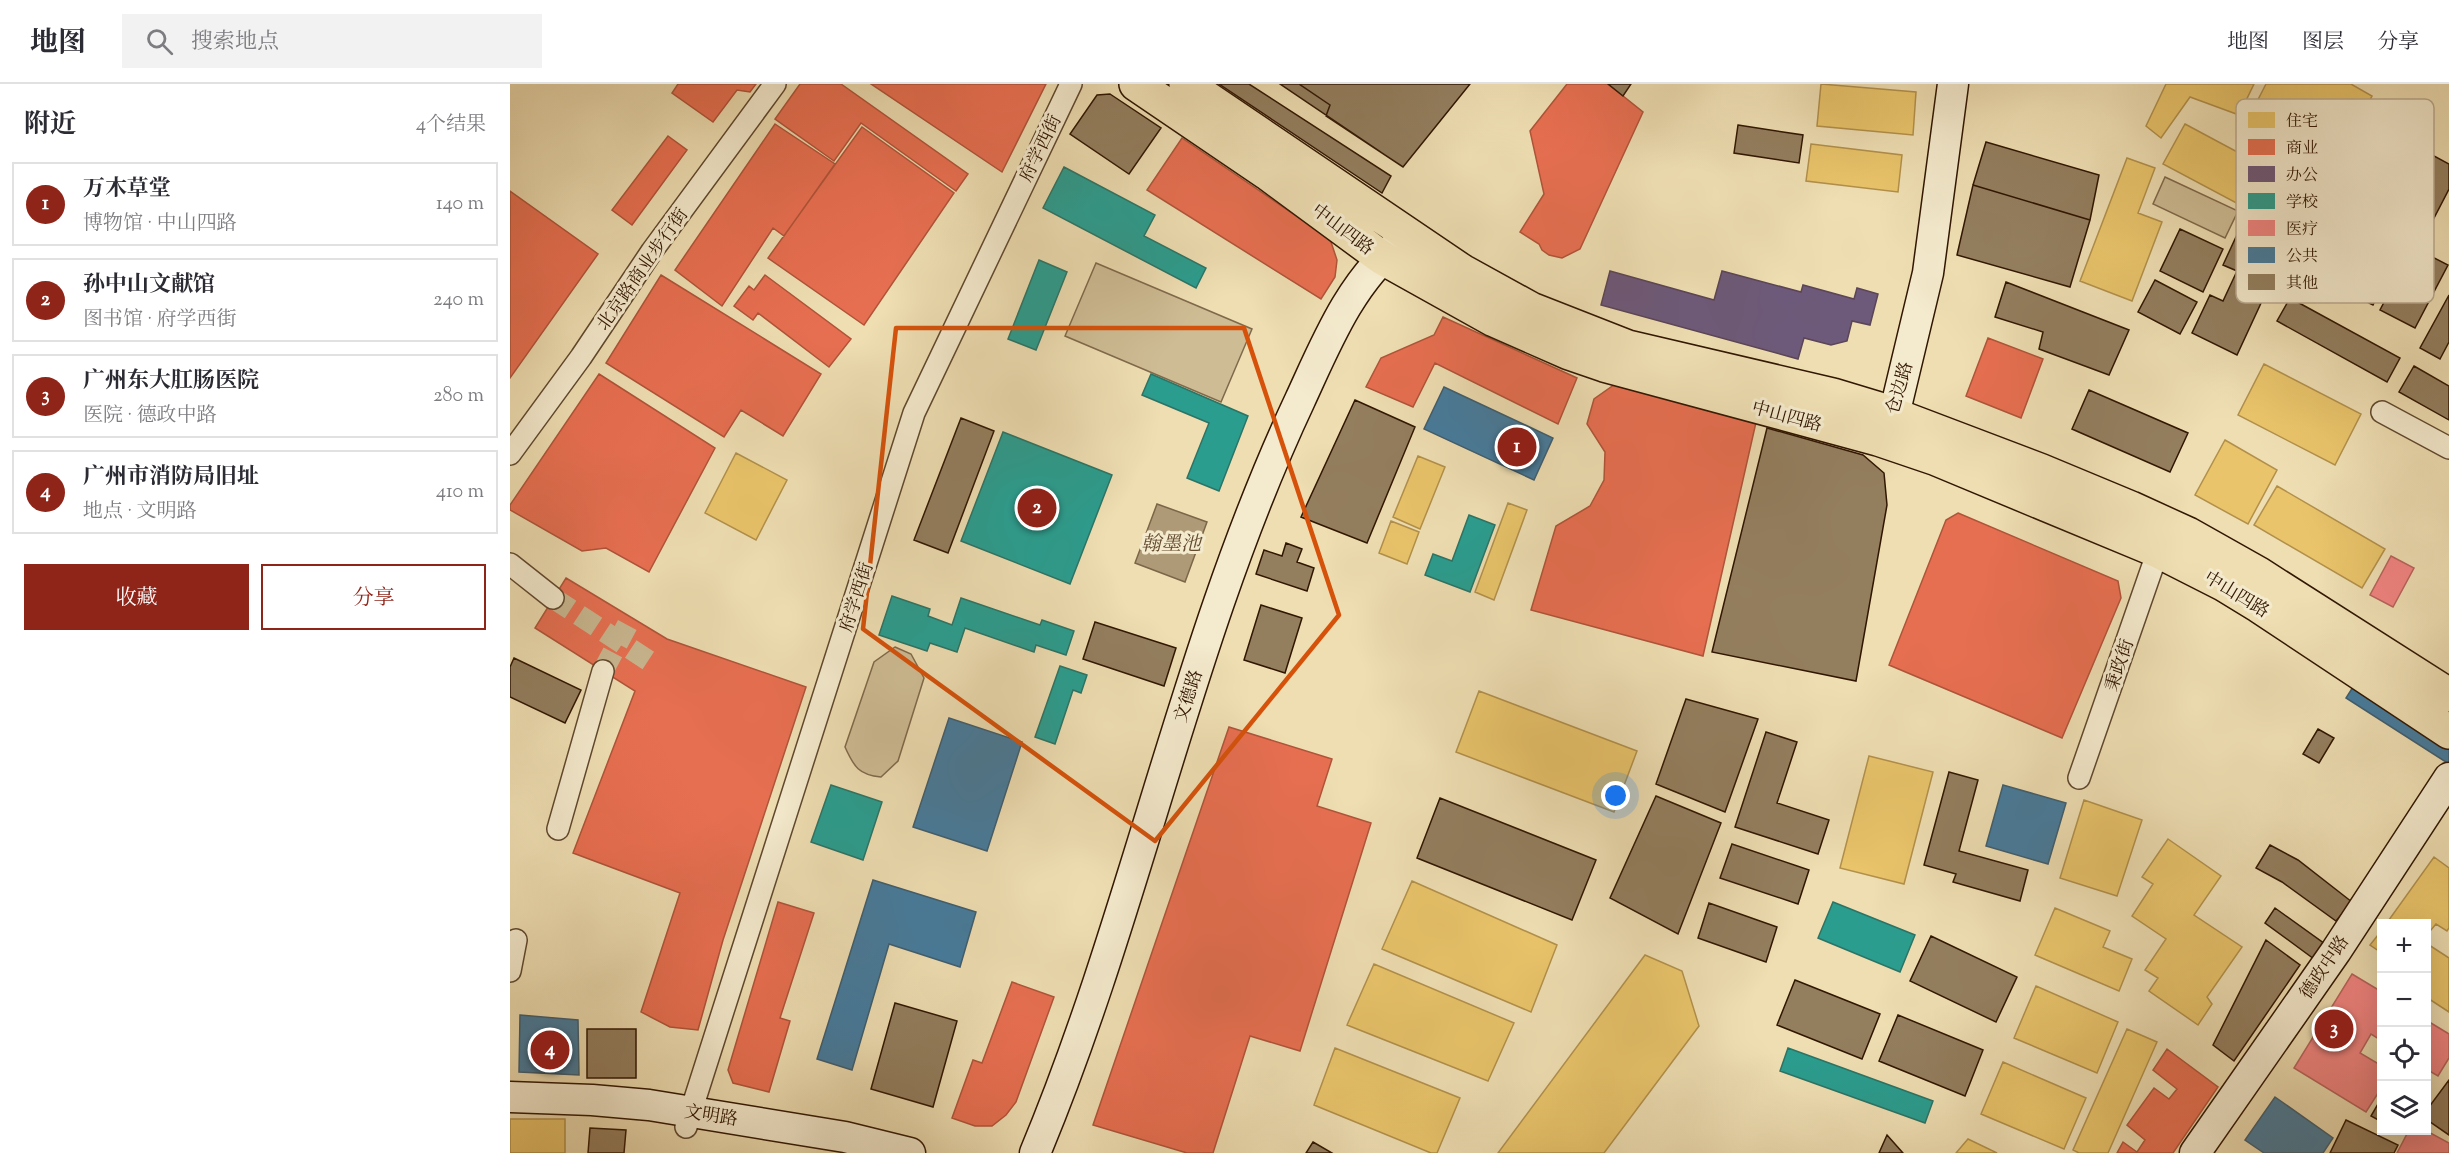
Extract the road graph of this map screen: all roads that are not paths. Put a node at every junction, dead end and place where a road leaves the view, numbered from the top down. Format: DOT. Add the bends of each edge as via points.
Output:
graph roads {
  1 [pos="775,84"];
  2 [pos="1071,84"];
  3 [pos="1136,84"];
  4 [pos="1186,84"];
  5 [pos="1934,84"];
  6 [pos="1953,84"];
  7 [pos="1409,235"];
  8 [pos="1390,262"];
  9 [pos="2382,412"];
  10 [pos="1883,421"];
  11 [pos="2449,448"];
  12 [pos="510,454"];
  13 [pos="2158,551"];
  14 [pos="510,564"];
  15 [pos="553,598"];
  16 [pos="603,671"];
  17 [pos="2449,695"];
  18 [pos="2449,732"];
  19 [pos="2079,778"];
  20 [pos="2449,778"];
  21 [pos="558,829"];
  22 [pos="516,940"];
  23 [pos="510,971"];
  24 [pos="510,1096"];
  25 [pos="510,1116"];
  26 [pos="688,1119"];
  27 [pos="830,1153"];
  28 [pos="910,1153"];
  29 [pos="1035,1153"];
  30 [pos="1055,1153"];
  31 [pos="2195,1153"];
  1 -- 12 [label="street, 北京路商业步行街"];
  2 -- 26 [label="street, 府学西街" via="914,413"];
  3 -- 8 [label="main road, 中山四路"];
  4 -- 7 [label="main road, 中山四路"];
  5 -- 10 [label="main road, 仓边路"];
  6 -- 10 [label="main road, 仓边路" via="1928,273"];
  7 -- 8 [label="main road"];
  7 -- 10 [label="main road, 中山四路" via="1492,288 1582,330 1628,347 1799,387"];
  8 -- 10 [label="main road, 中山四路" via="1455,300 1569,353 1615,369"];
  8 -- 29 [label="main road, 文德路" via="1348,305 1254,502 1184,708 1111,948"];
  8 -- 30 [label="main road, 文德路" via="1308,424 1266,522 1199,719 1124,967"];
  9 -- 11 [label="street"];
  10 -- 13 [label="main road, 中山四路" via="1934,458"];
  10 -- 17 [label="main road, 中山四路" via="2042,471 2188,534 2259,574"];
  13 -- 18 [label="main road, 中山四路" via="2259,606"];
  13 -- 19 [label="street, 秉政街"];
  14 -- 15 [label="street"];
  16 -- 21 [label="street"];
  20 -- 31 [label="main road, 德政中路" via="2336,951"];
  22 -- 23 [label="street"];
  24 -- 26 [label="main road, 文明路" via="592,1100"];
  25 -- 26 [label="main road, 文明路"];
  26 -- 27 [label="main road, 文明路"];
  26 -- 28 [label="main road, 文明路" via="845,1137"];
}
